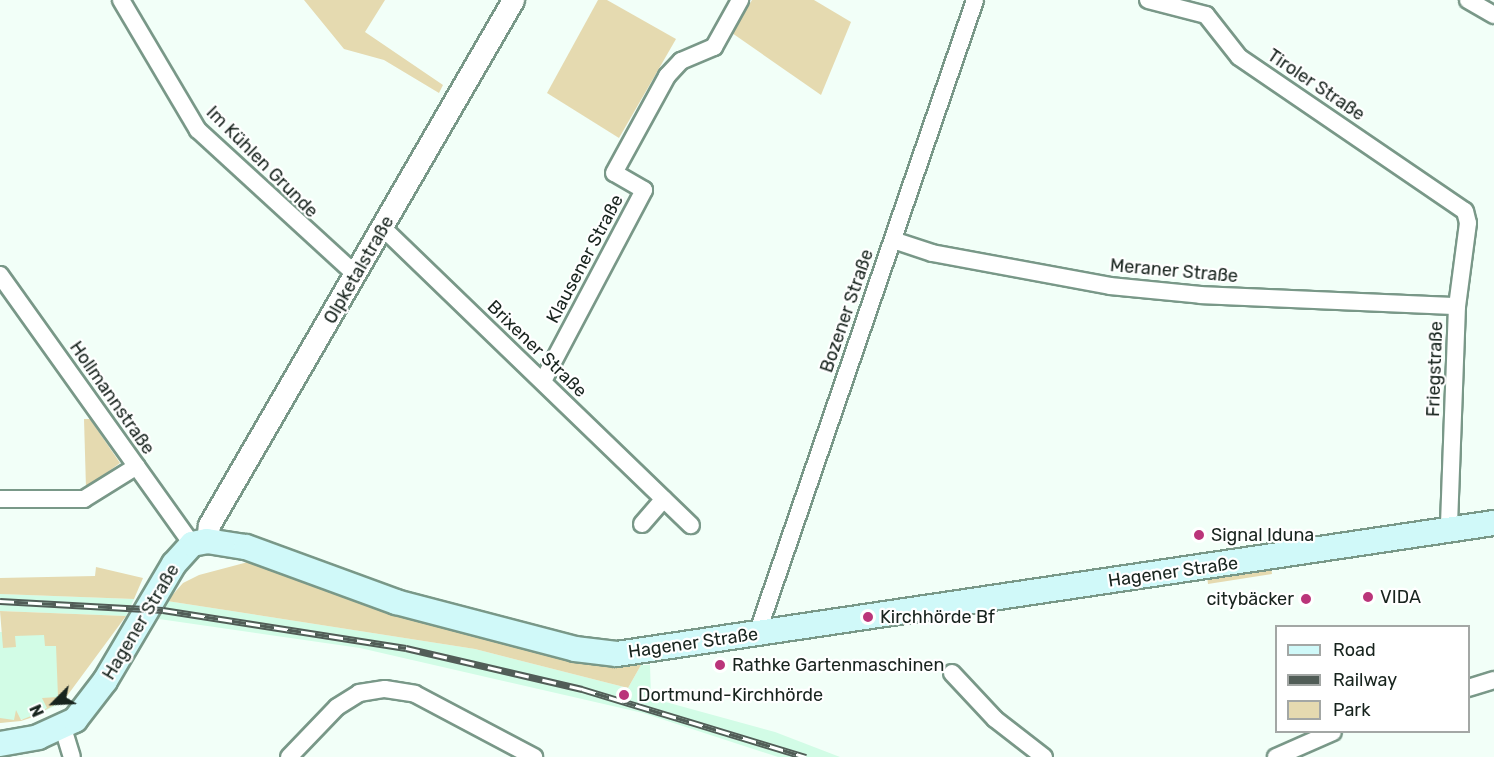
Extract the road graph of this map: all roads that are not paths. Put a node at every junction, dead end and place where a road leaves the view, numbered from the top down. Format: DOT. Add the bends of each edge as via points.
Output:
graph roads {
  1 [pos="121,0"];
  2 [pos="513,0"];
  3 [pos="740,0"];
  4 [pos="975,0"];
  5 [pos="1148,0"];
  6 [pos="1468,0"];
  7 [pos="1494,15"];
  8 [pos="1465,212"];
  9 [pos="383,228"];
  10 [pos="892,240"];
  11 [pos="0,275"];
  12 [pos="356,275"];
  13 [pos="1456,306"];
  14 [pos="543,381"];
  15 [pos="137,466"];
  16 [pos="0,499"];
  17 [pos="664,499"];
  18 [pos="1494,523"];
  19 [pos="642,524"];
  20 [pos="691,525"];
  21 [pos="1449,529"];
  22 [pos="199,543"];
  23 [pos="757,634"];
  24 [pos="952,673"];
  25 [pos="1494,680"];
  26 [pos="1470,687"];
  27 [pos="63,728"];
  28 [pos="1331,733"];
  29 [pos="0,744"];
  30 [pos="1280,756"];
  31 [pos="72,757"];
  32 [pos="289,757"];
  33 [pos="534,757"];
  34 [pos="1044,757"];
  1 -- 12 [label="street, Im Kühlen Grunde" via="198,130"];
  2 -- 9 [label="street, Olpketalstraße"];
  3 -- 14 [label="street, Klausener Straße" via="714,46 681,61 668,76 614,173 644,190"];
  4 -- 10 [label="street, Bozener Straße"];
  5 -- 8 [label="street, Tiroler Straße" via="1206,15 1239,57"];
  6 -- 7 [label="street"];
  8 -- 13 [label="street, Friegstraße" via="1468,223"];
  9 -- 12 [label="street, Olpketalstraße"];
  9 -- 14 [label="street, Brixener Straße"];
  10 -- 13 [label="street, Meraner Straße" via="932,253 1110,286 1201,295"];
  10 -- 23 [label="street, Bozener Straße"];
  11 -- 15 [label="street, Hollmannstraße"];
  12 -- 22 [label="street, Olpketalstraße"];
  13 -- 21 [label="street, Friegstraße"];
  14 -- 17 [label="street, Brixener Straße"];
  15 -- 16 [label="street" via="84,499"];
  15 -- 22 [label="street, Hollmannstraße"];
  17 -- 19 [label="street"];
  17 -- 20 [label="street, Brixener Straße"];
  18 -- 21 [label="main road, Hagener Straße"];
  21 -- 23 [label="main road, Hagener Straße"];
  22 -- 23 [label="main road, Hagener Straße" via="246,547 396,602 596,653 661,651"];
  22 -- 27 [label="main road, Hagener Straße" via="156,589 105,681 75,720"];
  24 -- 34 [label="street" via="995,718"];
  25 -- 26 [label="street"];
  27 -- 29 [label="main road, Hagener Straße"];
  27 -- 31 [label="street"];
  28 -- 30 [label="street"];
  32 -- 33 [label="street" via="337,707 360,693 385,689 415,694"];
}
